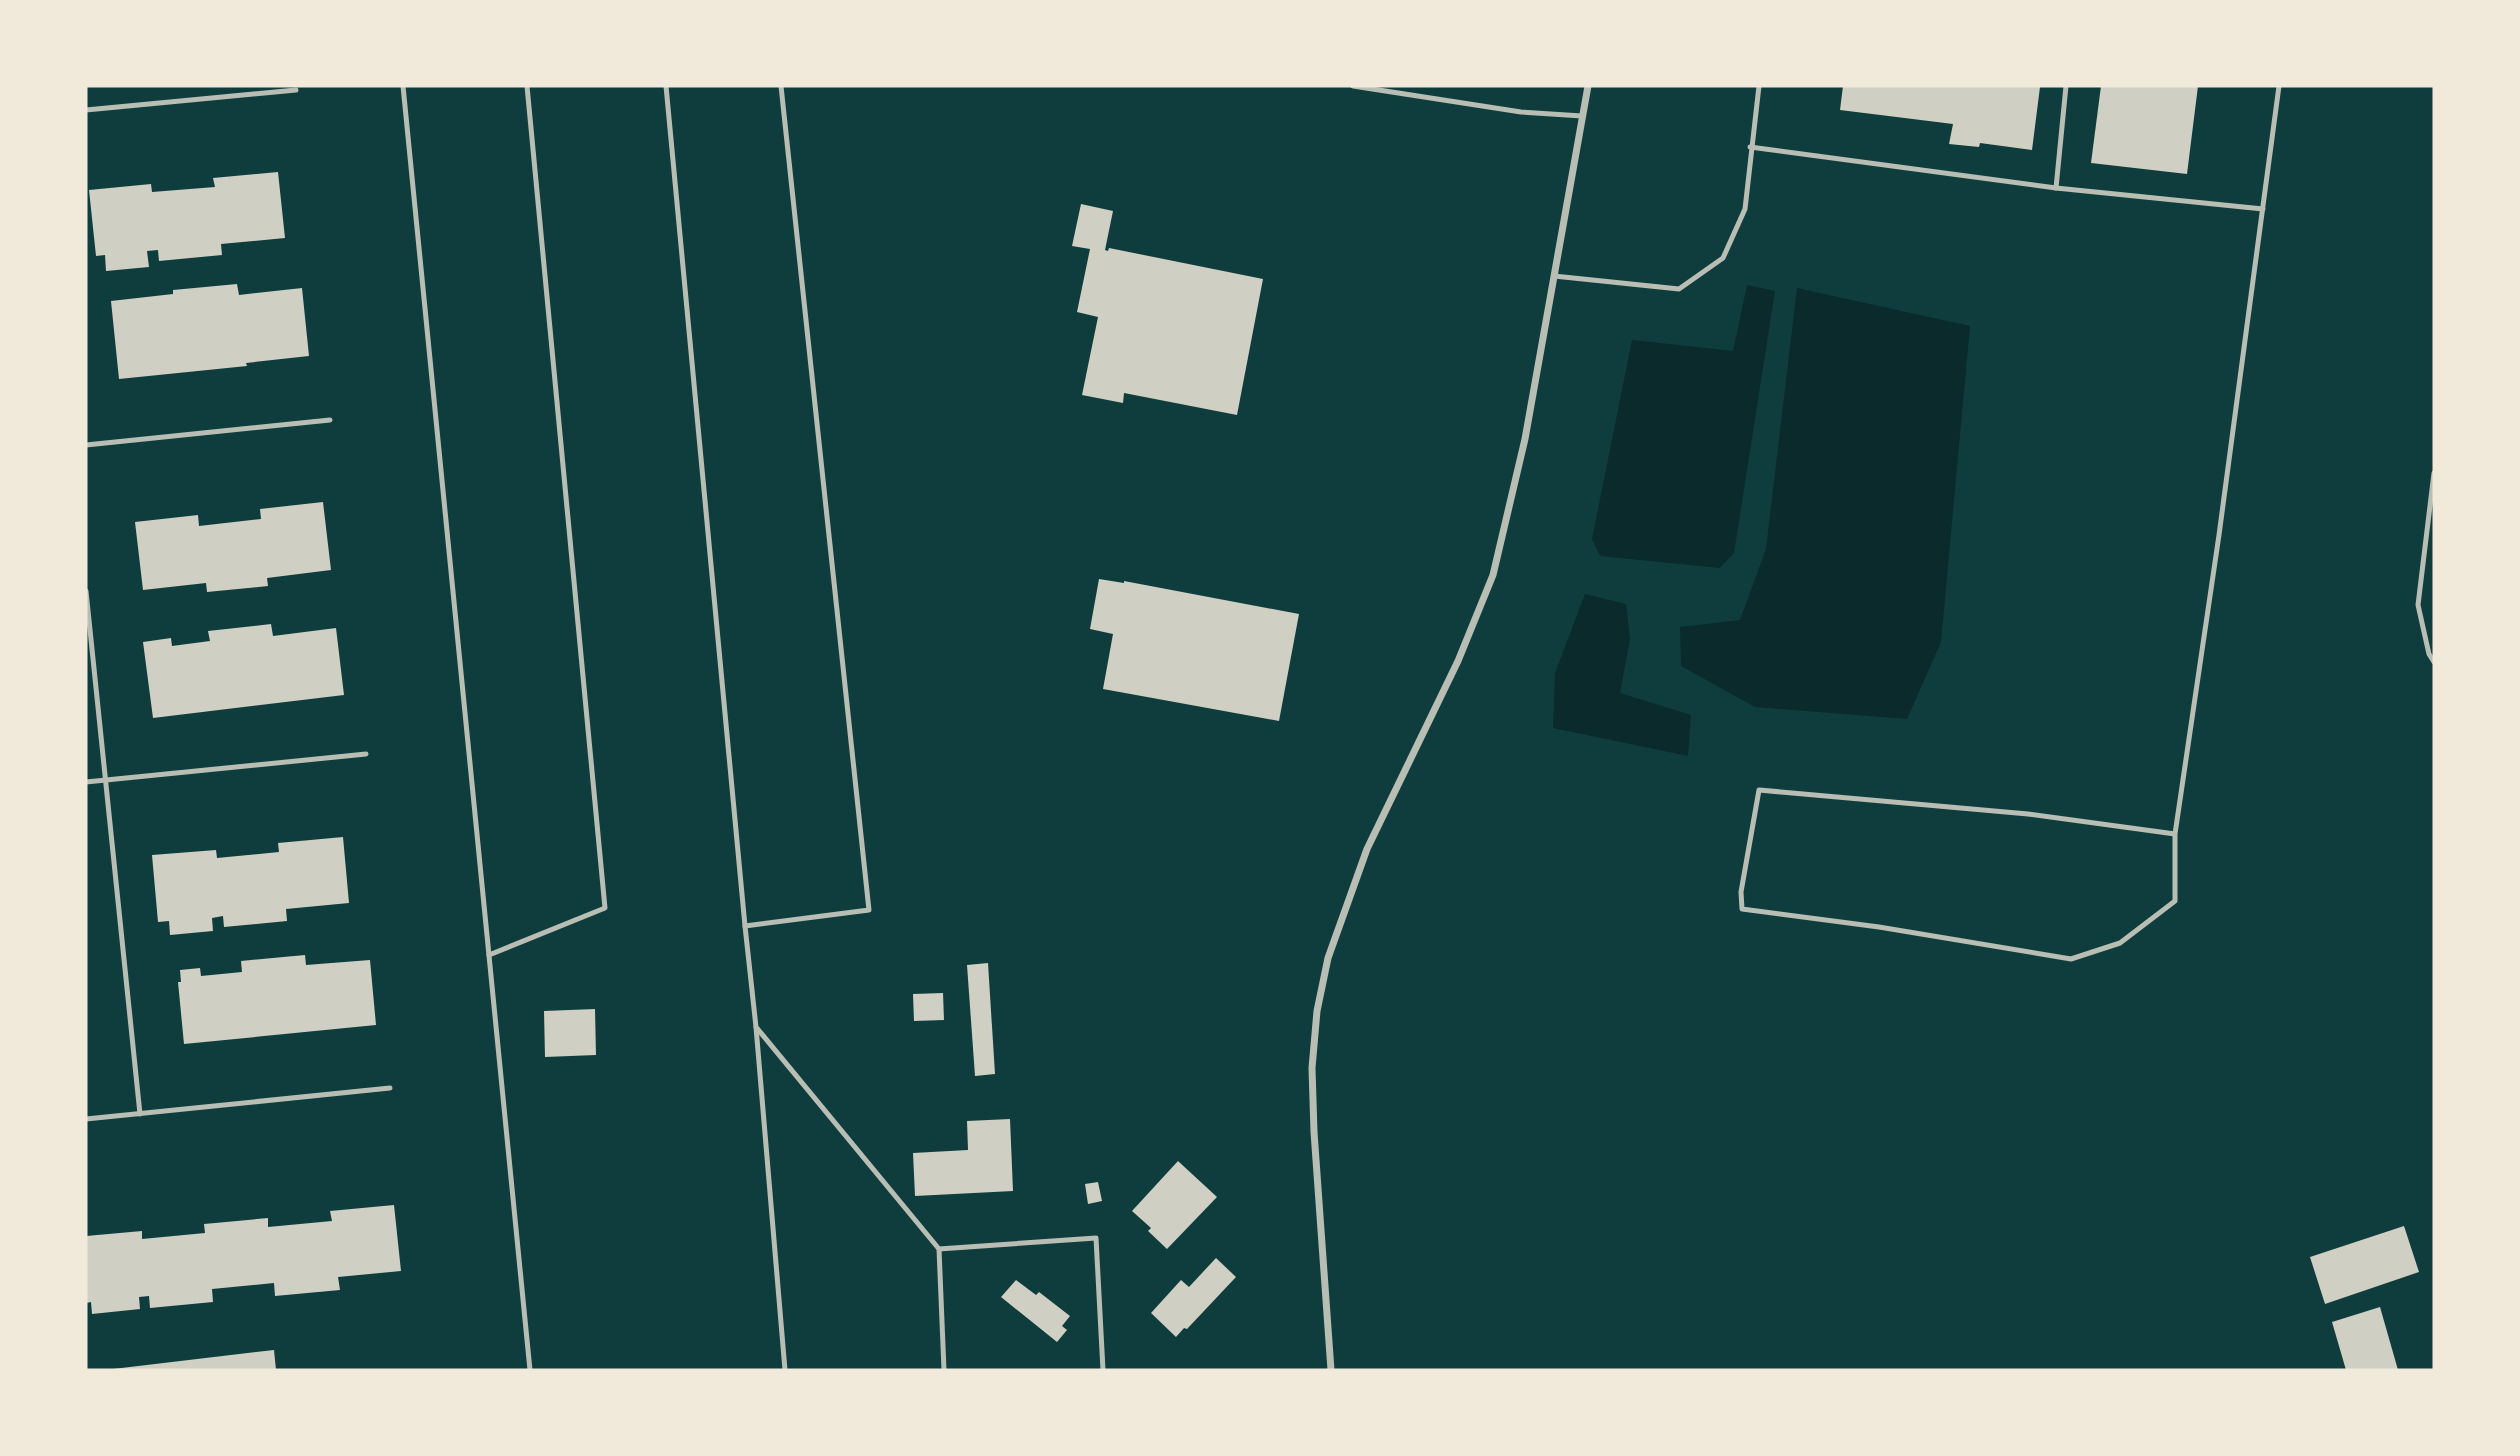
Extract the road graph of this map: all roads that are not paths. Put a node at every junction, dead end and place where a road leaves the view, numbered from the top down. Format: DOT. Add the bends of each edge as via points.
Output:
graph roads {
  1 [pos="403,86"];
  2 [pos="527,86"];
  3 [pos="666,86"];
  4 [pos="781,86"];
  5 [pos="1353,86"];
  6 [pos="1588,86"];
  7 [pos="1759,86"];
  8 [pos="2066,86"];
  9 [pos="2279,86"];
  10 [pos="296,90"];
  11 [pos="86,110"];
  12 [pos="1582,116"];
  13 [pos="1750,147"];
  14 [pos="2056,188"];
  15 [pos="2263,209"];
  16 [pos="1554,276"];
  17 [pos="330,420"];
  18 [pos="86,445"];
  19 [pos="2434,473"];
  20 [pos="86,591"];
  21 [pos="2434,662"];
  22 [pos="366,754"];
  23 [pos="105,780"];
  24 [pos="86,782"];
  25 [pos="2175,834"];
  26 [pos="745,926"];
  27 [pos="489,956"];
  28 [pos="756,1027"];
  29 [pos="390,1088"];
  30 [pos="140,1114"];
  31 [pos="86,1119"];
  32 [pos="939,1249"];
  33 [pos="530,1370"];
  34 [pos="785,1370"];
  35 [pos="944,1370"];
  36 [pos="1103,1370"];
  37 [pos="1331,1370"];
  1 -- 27 [label="lane"];
  2 -- 27 [label="lane" via="605,908"];
  3 -- 26 [label="lane"];
  4 -- 26 [label="lane" via="869,910"];
  5 -- 12 [label="lane"];
  6 -- 12 [label="street"];
  7 -- 13 [label="lane"];
  8 -- 14 [label="lane"];
  9 -- 15 [label="lane"];
  10 -- 11 [label="lane"];
  12 -- 16 [label="street"];
  13 -- 14 [label="lane"];
  13 -- 16 [label="lane" via="1745,209 1723,258 1679,289"];
  14 -- 15 [label="lane"];
  15 -- 25 [label="lane"];
  16 -- 37 [label="street" via="1525,439 1493,575 1458,661 1367,849 1328,958 1317,1011 1312,1068 1314,1132"];
  17 -- 18 [label="lane"];
  19 -- 21 [label="lane" via="2417,605"];
  20 -- 23 [label="lane"];
  22 -- 23 [label="lane"];
  23 -- 24 [label="lane"];
  23 -- 30 [label="lane"];
  25 -- 25 [label="lane" via="2028,814 1759,790 1742,909 2071,959 2120,943 2175,901"];
  26 -- 28 [label="lane"];
  27 -- 33 [label="lane"];
  28 -- 32 [label="lane"];
  28 -- 34 [label="lane"];
  29 -- 30 [label="lane"];
  30 -- 31 [label="lane"];
  32 -- 35 [label="lane"];
  32 -- 36 [label="lane" via="1096,1238"];
}
